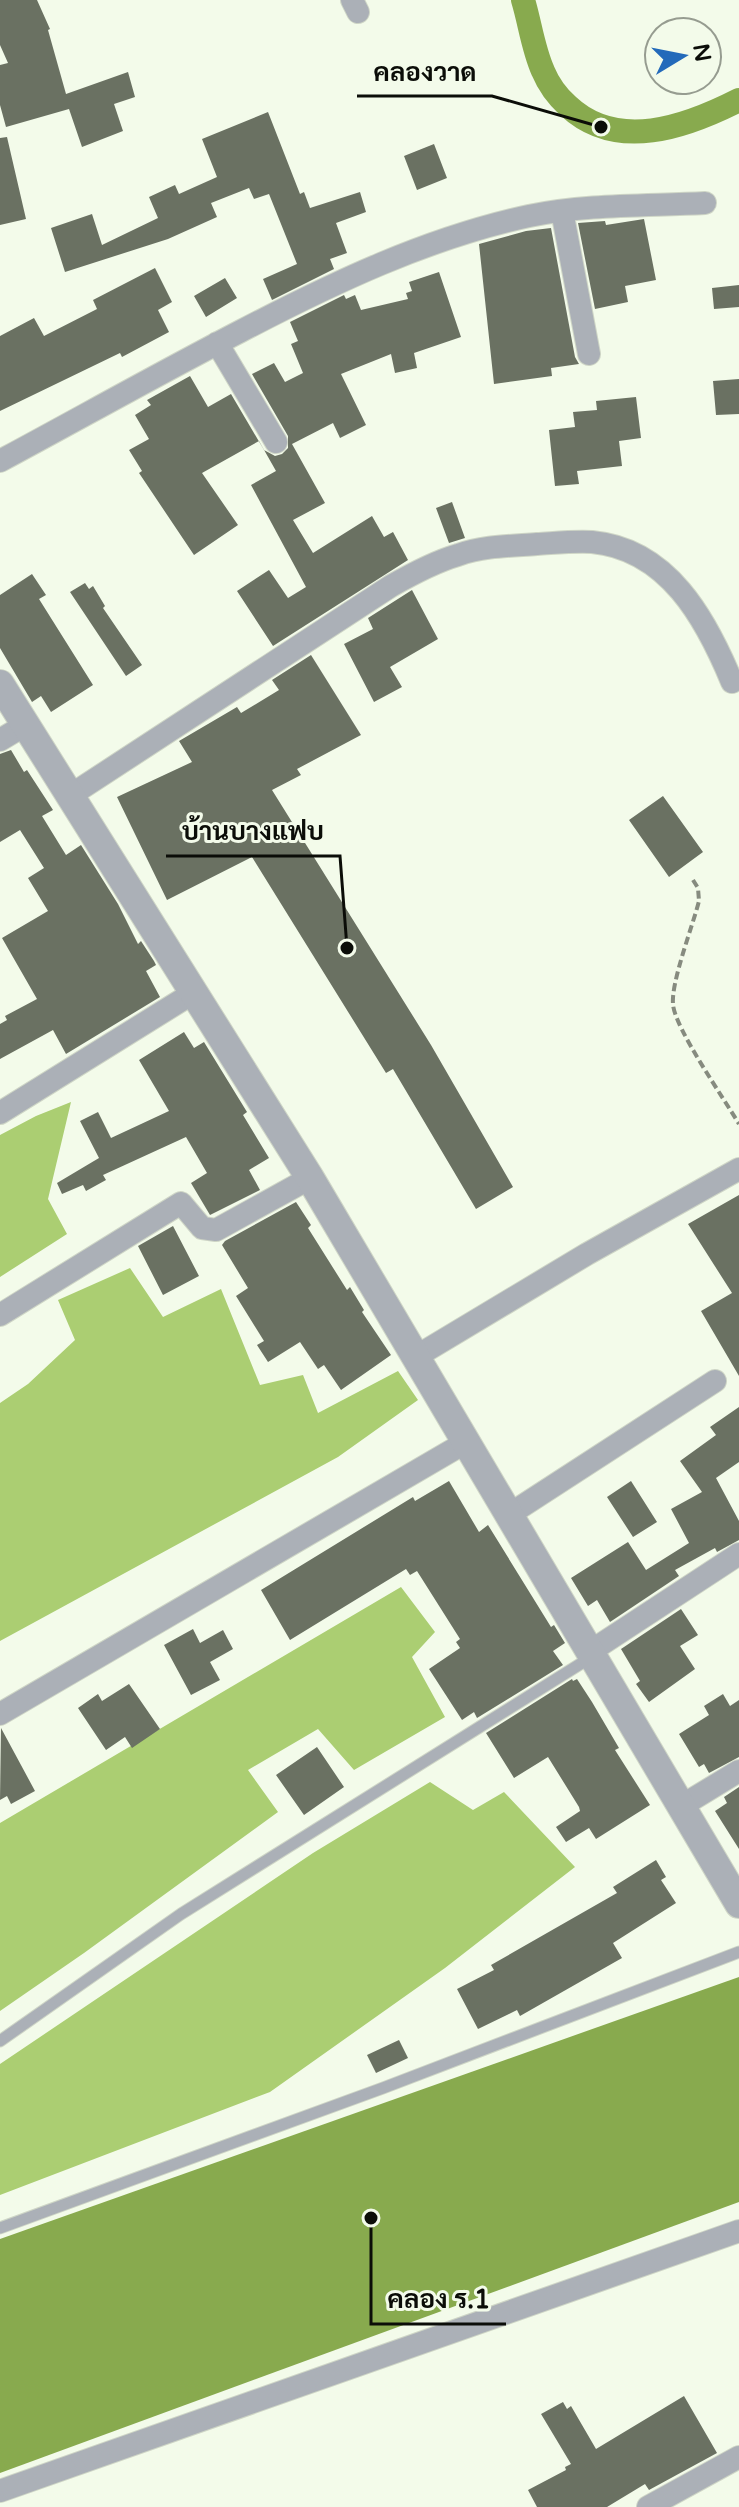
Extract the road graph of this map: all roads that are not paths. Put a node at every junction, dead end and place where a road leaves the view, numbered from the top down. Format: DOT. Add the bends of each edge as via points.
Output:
graph roads {
  1 [pos="705,203"];
  2 [pos="562,211"];
  3 [pos="217,343"];
  4 [pos="589,354"];
  5 [pos="276,442"];
  6 [pos="0,461"];
  7 [pos="732,682"];
  8 [pos="0,684"];
  9 [pos="25,725"];
  10 [pos="0,740"];
  11 [pos="71,795"];
  12 [pos="193,993"];
  13 [pos="0,1113"];
  14 [pos="739,1169"];
  15 [pos="310,1178"];
  16 [pos="0,1315"];
  17 [pos="417,1356"];
  18 [pos="715,1381"];
  19 [pos="468,1441"];
  20 [pos="510,1514"];
  21 [pos="739,1554"];
  22 [pos="593,1653"];
  23 [pos="0,1714"];
  24 [pos="739,1771"];
  25 [pos="683,1805"];
  26 [pos="739,1904"];
  27 [pos="739,1952"];
  28 [pos="0,2041"];
  29 [pos="0,2228"];
  30 [pos="739,2231"];
  31 [pos="739,2457"];
  32 [pos="0,2491"];
  33 [pos="648,2507"];
  1 -- 2 [label="street"];
  2 -- 3 [label="street" via="452,237 381,264"];
  2 -- 4 [label="street"];
  3 -- 5 [label="street"];
  3 -- 6 [label="street"];
  7 -- 11 [label="street" via="695,607 641,558 591,542 481,549 441,561 391,586"];
  8 -- 9 [label="street"];
  9 -- 10 [label="street"];
  9 -- 11 [label="street"];
  11 -- 12 [label="street"];
  12 -- 13 [label="street"];
  12 -- 15 [label="street"];
  14 -- 17 [label="street"];
  15 -- 16 [label="street" via="216,1230 202,1228 181,1203"];
  15 -- 17 [label="street"];
  17 -- 19 [label="street"];
  18 -- 20 [label="street"];
  19 -- 20 [label="street"];
  19 -- 23 [label="street"];
  20 -- 22 [label="street"];
  21 -- 22 [label="street"];
  22 -- 25 [label="street"];
  22 -- 28 [label="lane" via="181,1914"];
  24 -- 25 [label="street"];
  25 -- 26 [label="street"];
  27 -- 29 [label="lane"];
  30 -- 32 [label="street"];
  31 -- 33 [label="street"];
}
